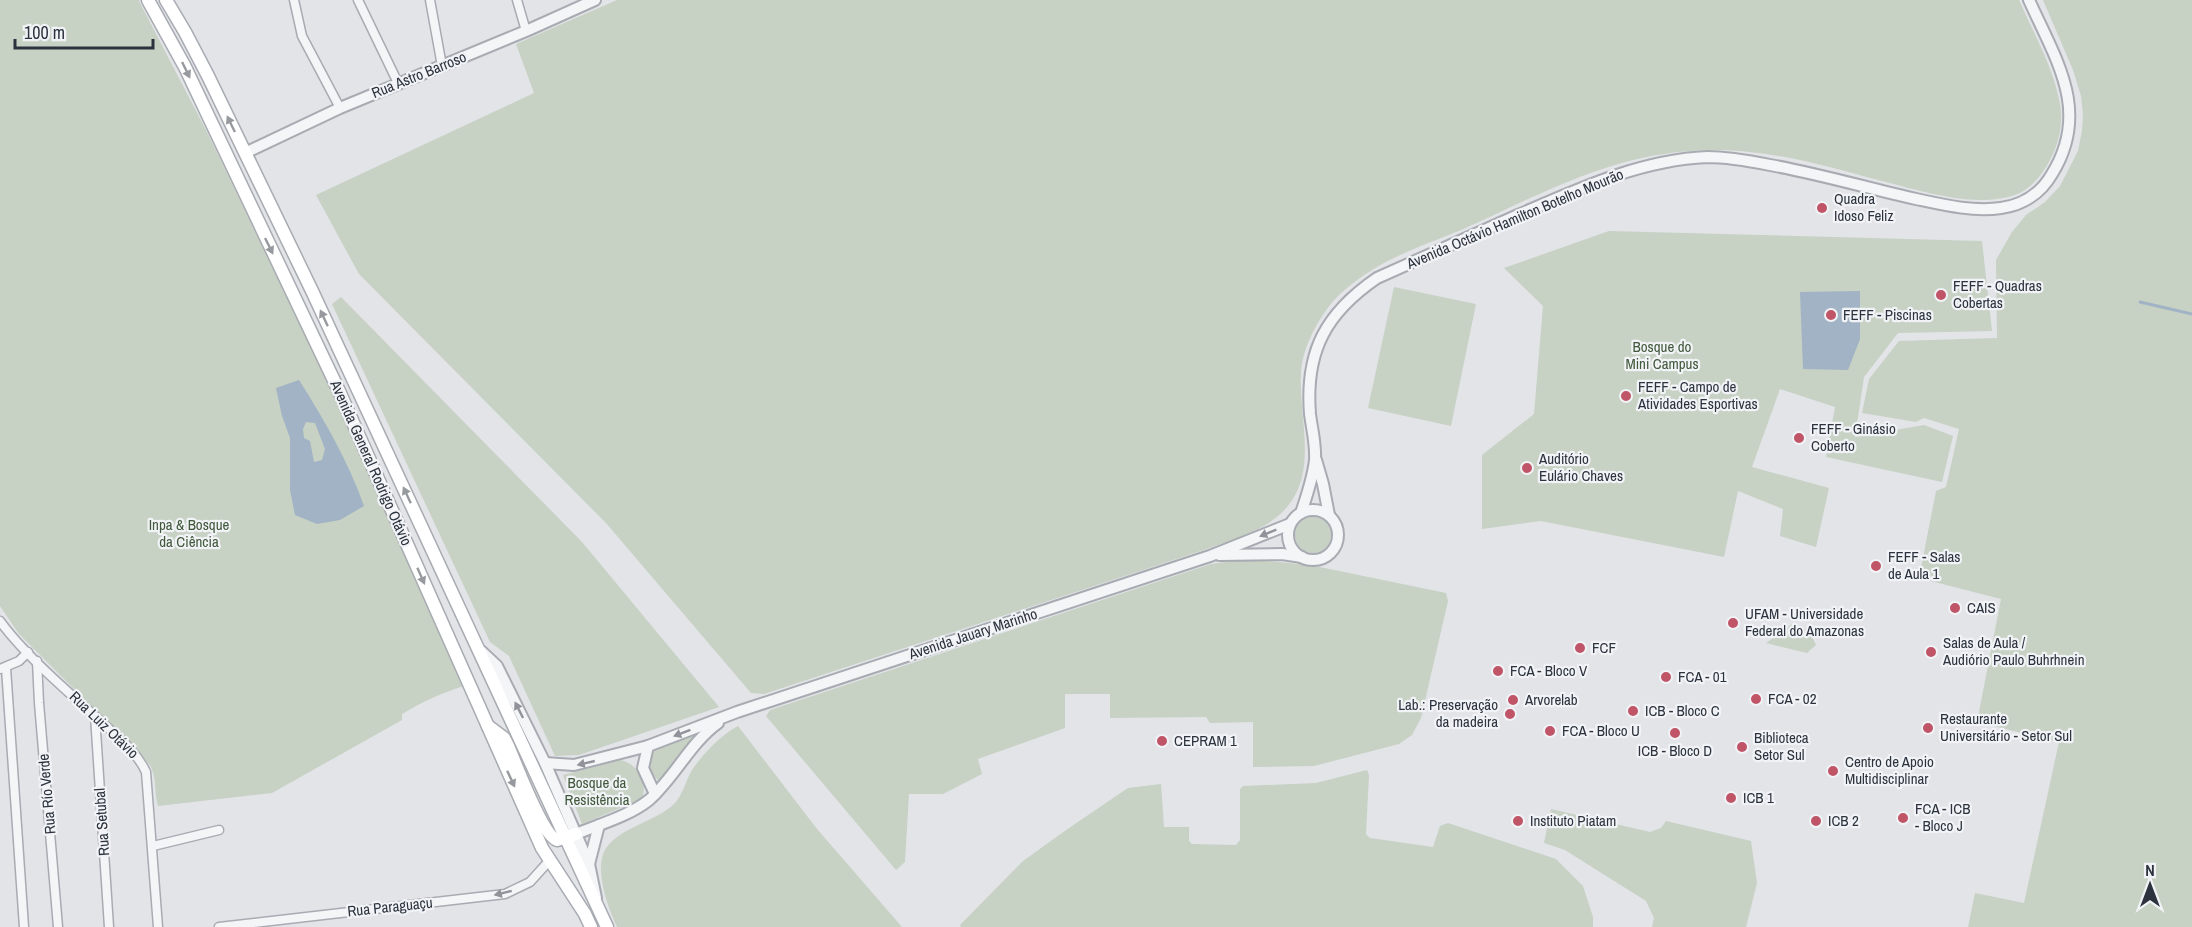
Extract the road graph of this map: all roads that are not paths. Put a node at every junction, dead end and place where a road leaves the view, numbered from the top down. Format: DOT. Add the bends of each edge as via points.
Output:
graph roads {
  1 [pos="148,0"];
  2 [pos="166,0"];
  3 [pos="294,0"];
  4 [pos="358,0"];
  5 [pos="430,0"];
  6 [pos="517,0"];
  7 [pos="595,0"];
  8 [pos="2029,0"];
  9 [pos="526,31"];
  10 [pos="442,66"];
  11 [pos="398,83"];
  12 [pos="340,108"];
  13 [pos="245,153"];
  14 [pos="1315,458"];
  15 [pos="1301,513"];
  16 [pos="1329,515"];
  17 [pos="1290,524"];
  18 [pos="1209,556"];
  19 [pos="1302,557"];
  20 [pos="2,627"];
  21 [pos="474,644"];
  22 [pos="28,652"];
  23 [pos="37,661"];
  24 [pos="3,668"];
  25 [pos="737,712"];
  26 [pos="95,716"];
  27 [pos="488,725"];
  28 [pos="648,746"];
  29 [pos="625,753"];
  30 [pos="545,763"];
  31 [pos="643,768"];
  32 [pos="655,794"];
  33 [pos="599,825"];
  34 [pos="219,830"];
  35 [pos="571,836"];
  36 [pos="153,846"];
  37 [pos="549,861"];
  38 [pos="590,864"];
  39 [pos="598,910"];
  40 [pos="24,927"];
  41 [pos="58,927"];
  42 [pos="109,927"];
  43 [pos="158,927"];
  44 [pos="219,927"];
  45 [pos="591,927"];
  46 [pos="607,927"];
  1 -- 27 [label="main road, Avenida General Rodrigo Otávio, one-way" via="185,67 339,391"];
  13 -- 2 [label="main road, Avenida General Rodrigo Otávio, one-way"];
  3 -- 12 [label="street" via="302,36"];
  4 -- 11 [label="street"];
  5 -- 10 [label="street"];
  6 -- 9 [label="street"];
  7 -- 9 [label="street, Rua Astro Barroso"];
  8 -- 14 [label="street, Avenida Octávio Hamilton Botelho Mourão" via="2062,74 2071,114 2060,162 2037,193 2002,208 1950,206 1808,172 1709,157 1617,175 1377,278 1353,294 1321,338 1310,373"];
  9 -- 10 [label="street, Rua Astro Barroso"];
  10 -- 11 [label="street, Rua Astro Barroso"];
  11 -- 12 [label="street, Rua Astro Barroso"];
  12 -- 13 [label="street, Rua Astro Barroso"];
  21 -- 13 [label="main road, Avenida General Rodrigo Otávio, one-way"];
  14 -- 15 [label="street, Avenida Octávio Hamilton Botelho Mourão"];
  14 -- 16 [label="street, Avenida Octávio Hamilton Botelho Mourão"];
  15 -- 16 [label="street" via="1315,510"];
  15 -- 17 [label="street"];
  16 -- 19 [label="street" via="1337,526 1336,545 1317,560"];
  17 -- 18 [label="street, Avenida Jauary Marinho, one-way"];
  17 -- 19 [label="street" via="1291,546"];
  18 -- 19 [label="street, Avenida Jauary Marinho"];
  18 -- 25 [label="street, Avenida Jauary Marinho"];
  20 -- 22 [label="street, Rua Luiz Otávio"];
  30 -- 21 [label="street, Avenida General Rodrigo Otávio, one-way" via="497,666"];
  21 -- 35 [label="main road, Avenida General Rodrigo Otávio"];
  22 -- 23 [label="street, Rua Luiz Otávio"];
  22 -- 24 [label="street"];
  23 -- 26 [label="street, Rua Luiz Otávio"];
  23 -- 41 [label="street, Rua Río Verde"];
  24 -- 40 [label="street"];
  25 -- 28 [label="street, Avenida Jauary Marinho, one-way"];
  25 -- 32 [label="street, Avenida Jauary Marinho" via="707,731"];
  26 -- 36 [label="street, Rua Luiz Otávio" via="142,762"];
  26 -- 42 [label="street, Rua Setubal"];
  27 -- 35 [label="main road" via="504,738 550,836 557,840"];
  27 -- 37 [label="main road, Avenida General Rodrigo Otávio, one-way"];
  28 -- 29 [label="street, Avenida Jauary Marinho"];
  28 -- 31 [label="street"];
  29 -- 30 [label="street, Avenida Jauary Marinho, one-way" via="574,765"];
  29 -- 31 [label="street"];
  30 -- 35 [label="street, Avenida General Rodrigo Otávio"];
  31 -- 32 [label="street"];
  32 -- 33 [label="street, Avenida Jauary Marinho" via="636,808"];
  33 -- 35 [label="street, Avenida Jauary Marinho"];
  33 -- 38 [label="street"];
  34 -- 36 [label="street"];
  35 -- 38 [label="street, Avenida General Rodrigo Otávio"];
  35 -- 39 [label="main road, Avenida General Rodrigo Otávio"];
  36 -- 43 [label="street, Rua Luiz Otávio"];
  37 -- 44 [label="street, Rua Paraguaçu, one-way" via="530,882 505,894"];
  37 -- 45 [label="main road, Avenida General Rodrigo Otávio"];
  38 -- 39 [label="street, Avenida General Rodrigo Otávio"];
  39 -- 46 [label="main road, Avenida General Rodrigo Otávio"];
}
